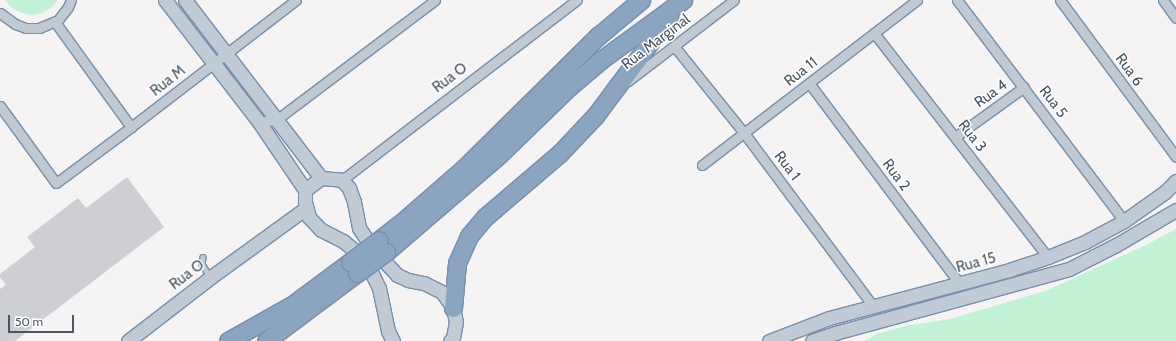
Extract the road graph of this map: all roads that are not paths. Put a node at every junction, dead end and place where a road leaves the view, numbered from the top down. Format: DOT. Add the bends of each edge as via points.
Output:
graph roads {
  1 [pos="71,0"];
  2 [pos="165,0"];
  3 [pos="185,0"];
  4 [pos="296,0"];
  5 [pos="435,0"];
  6 [pos="578,0"];
  7 [pos="641,0"];
  8 [pos="734,0"];
  9 [pos="917,0"];
  10 [pos="957,0"];
  11 [pos="1060,0"];
  12 [pos="1163,0"];
  13 [pos="681,2"];
  14 [pos="0,13"];
  15 [pos="1176,18"];
  16 [pos="55,22"];
  17 [pos="874,33"];
  18 [pos="674,46"];
  19 [pos="225,54"];
  20 [pos="213,64"];
  21 [pos="235,67"];
  22 [pos="224,78"];
  23 [pos="809,83"];
  24 [pos="1024,87"];
  25 [pos="614,91"];
  26 [pos="0,106"];
  27 [pos="276,120"];
  28 [pos="259,122"];
  29 [pos="132,127"];
  30 [pos="744,133"];
  31 [pos="955,137"];
  32 [pos="1176,157"];
  33 [pos="702,166"];
  34 [pos="320,178"];
  35 [pos="342,180"];
  36 [pos="1176,181"];
  37 [pos="305,190"];
  38 [pos="306,208"];
  39 [pos="1176,210"];
  40 [pos="1124,221"];
  41 [pos="383,246"];
  42 [pos="203,257"];
  43 [pos="1048,257"];
  44 [pos="353,267"];
  45 [pos="211,277"];
  46 [pos="960,284"];
  47 [pos="873,306"];
  48 [pos="453,308"];
  49 [pos="453,340"];
  50 [pos="128,341"];
  51 [pos="228,341"];
  52 [pos="266,341"];
  53 [pos="393,341"];
  54 [pos="769,341"];
  55 [pos="812,341"];
  1 -- 16 [label="street" via="68,8"];
  2 -- 20 [label="street"];
  3 -- 19 [label="street"];
  4 -- 19 [label="street, Rua M"];
  5 -- 27 [label="street"];
  6 -- 35 [label="street, Rua O"];
  7 -- 41 [label="highway" via="598,36 462,170 408,218"];
  8 -- 18 [label="street, Rua Marginal"];
  9 -- 17 [label="street, Rua 11"];
  10 -- 24 [label="street, Rua 5"];
  11 -- 32 [label="street, Rua 6"];
  12 -- 15 [label="street"];
  13 -- 25 [label="highway"];
  13 -- 41 [label="highway" via="574,82 490,164"];
  14 -- 16 [label="street" via="15,24 26,28 39,28"];
  16 -- 29 [label="street"];
  17 -- 23 [label="street, Rua 11"];
  17 -- 31 [label="street, Rua 3"];
  18 -- 25 [label="street, Rua Marginal"];
  18 -- 30 [label="street, Rua 1"];
  19 -- 20 [label="street, Rua M"];
  19 -- 21 [label="street"];
  20 -- 22 [label="street"];
  20 -- 29 [label="street, Rua M"];
  21 -- 22 [label="street"];
  21 -- 27 [label="street"];
  22 -- 28 [label="street"];
  23 -- 30 [label="street, Rua 11"];
  23 -- 46 [label="street, Rua 2"];
  24 -- 31 [label="street, Rua 4"];
  24 -- 40 [label="street, Rua 5"];
  25 -- 48 [label="highway" via="595,116 560,153 485,218 469,236 457,262"];
  26 -- 29 [label="street, Rua M" via="56,183"];
  27 -- 28 [label="street"];
  27 -- 34 [label="street"];
  28 -- 37 [label="street"];
  30 -- 33 [label="street, Rua 11"];
  30 -- 47 [label="street, Rua 1"];
  31 -- 43 [label="street, Rua 3"];
  34 -- 35 [label="street"];
  34 -- 37 [label="street"];
  35 -- 48 [label="street" via="349,188 354,202 359,228 379,257 397,275 424,283 442,292"];
  36 -- 40 [label="street, Rua 15" via="1165,192"];
  37 -- 38 [label="street"];
  38 -- 45 [label="street, Rua O"];
  38 -- 53 [label="street" via="309,217 321,230 343,241 368,265 382,299 388,331"];
  39 -- 55 [label="street, Rua 15" via="1069,269"];
  40 -- 43 [label="street, Rua 15" via="1085,242"];
  41 -- 44 [label="highway, bridge"];
  42 -- 45 [label="lane" via="202,264"];
  43 -- 46 [label="street, Rua 15"];
  44 -- 51 [label="highway"];
  44 -- 52 [label="highway"];
  45 -- 50 [label="street, Rua O"];
  46 -- 47 [label="street, Rua 15"];
  47 -- 54 [label="street, Rua 15" via="829,318"];
  48 -- 49 [label="street" via="456,322"];
}
